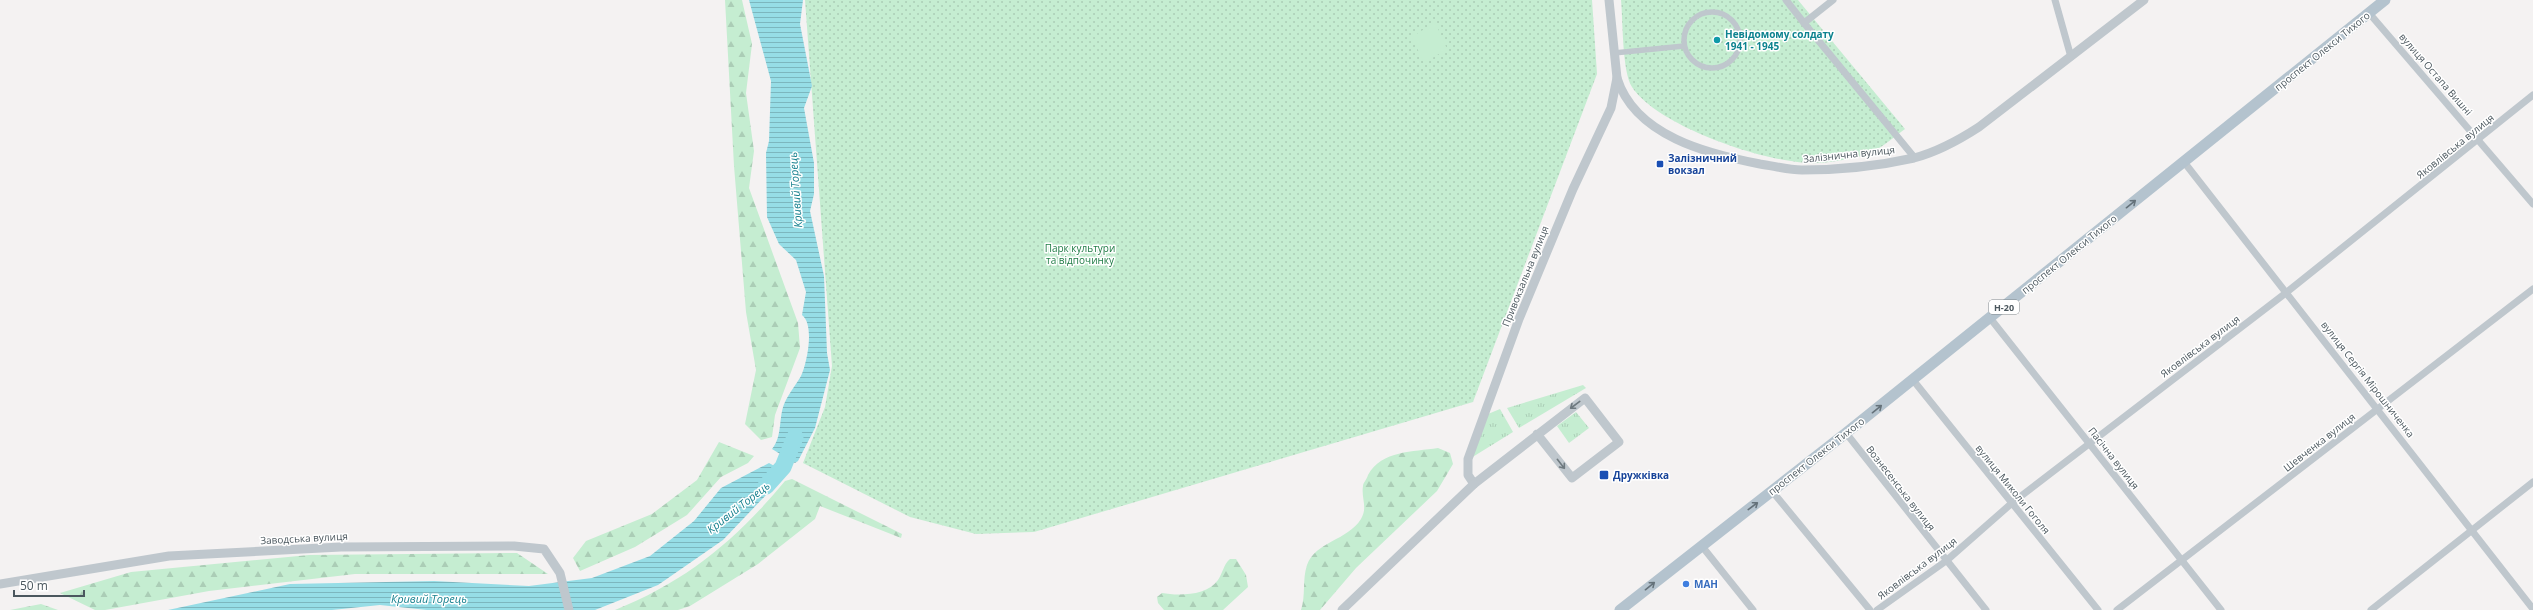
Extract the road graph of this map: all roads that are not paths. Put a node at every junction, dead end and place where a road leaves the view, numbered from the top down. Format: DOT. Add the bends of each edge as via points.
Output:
graph roads {
  1 [pos="1609,0"];
  2 [pos="1786,0"];
  3 [pos="1833,0"];
  4 [pos="2055,0"];
  5 [pos="2144,0"];
  6 [pos="2385,0"];
  7 [pos="2370,13"];
  8 [pos="1804,23"];
  9 [pos="1684,46"];
  10 [pos="1614,53"];
  11 [pos="2071,57"];
  12 [pos="1617,78"];
  13 [pos="2533,95"];
  14 [pos="2479,140"];
  15 [pos="1914,158"];
  16 [pos="2184,162"];
  17 [pos="2533,204"];
  18 [pos="2533,289"];
  19 [pos="2287,292"];
  20 [pos="1990,318"];
  21 [pos="1913,380"];
  22 [pos="2378,408"];
  23 [pos="1538,434"];
  24 [pos="1846,434"];
  25 [pos="2089,443"];
  26 [pos="2533,482"];
  27 [pos="1474,484"];
  28 [pos="1772,491"];
  29 [pos="2012,503"];
  30 [pos="2472,530"];
  31 [pos="1701,545"];
  32 [pos="2182,560"];
  33 [pos="1946,561"];
  34 [pos="0,584"];
  35 [pos="2533,609"];
  36 [pos="569,610"];
  37 [pos="1342,610"];
  38 [pos="1620,610"];
  39 [pos="1753,610"];
  40 [pos="1870,610"];
  41 [pos="1877,610"];
  42 [pos="1986,610"];
  43 [pos="2098,610"];
  44 [pos="2117,610"];
  45 [pos="2221,610"];
  46 [pos="2371,610"];
  1 -- 10 [label="street, Залізнична вулиця"];
  2 -- 8 [label="street"];
  3 -- 8 [label="street"];
  4 -- 11 [label="street"];
  5 -- 11 [label="street, Залізнична вулиця"];
  6 -- 7 [label="main road, проспект Олекси Тихого / Н-20"];
  7 -- 14 [label="street, вулиця Остапа Вишні"];
  7 -- 16 [label="main road, проспект Олекси Тихого / Н-20"];
  8 -- 15 [label="street"];
  9 -- 9 [label="street" via="1694,63 1712,69 1722,67 1733,59 1740,46 1740,37 1735,24 1725,15 1707,12 1698,15 1686,28"];
  9 -- 10 [label="street"];
  10 -- 12 [label="street, Залізнична вулиця"];
  11 -- 15 [label="street, Залізнична вулиця" via="1979,127 1958,140"];
  12 -- 15 [label="street, Залізнична вулиця" via="1630,104 1652,124 1683,142 1714,153 1749,162 1801,170"];
  12 -- 27 [label="street, Привокзальна вулиця" via="1611,108 1573,189 1521,313 1468,459 1468,475"];
  13 -- 14 [label="street, Яковлівська вулиця"];
  14 -- 17 [label="street, вулиця Остапа Вишні"];
  14 -- 19 [label="street, Яковлівська вулиця"];
  16 -- 19 [label="street, вулиця Сергія Мірошниченка"];
  20 -- 16 [label="main road, проспект Олекси Тихого / Н-20, one-way"];
  18 -- 22 [label="street, Шевченка вулиця"];
  19 -- 22 [label="street, вулиця Сергія Мірошниченка"];
  19 -- 25 [label="street, Яковлівська вулиця"];
  20 -- 21 [label="main road, проспект Олекси Тихого / Н-20"];
  20 -- 25 [label="street, Пасічна вулиця"];
  24 -- 21 [label="main road, проспект Олекси Тихого / Н-20, one-way"];
  21 -- 29 [label="street, вулиця Миколи Гоголя"];
  22 -- 30 [label="street, вулиця Сергія Мірошниченка"];
  22 -- 32 [label="street, Шевченка вулиця"];
  23 -- 23 [label="street, one-way" via="1572,478 1619,442 1584,398"];
  23 -- 27 [label="street"];
  24 -- 28 [label="main road, проспект Олекси Тихого / Н-20"];
  24 -- 33 [label="street, Вознесенська вулиця"];
  25 -- 29 [label="street, Яковлівська вулиця"];
  25 -- 32 [label="street, Пасічна вулиця"];
  26 -- 30 [label="street"];
  27 -- 37 [label="street"];
  31 -- 28 [label="main road, проспект Олекси Тихого / Н-20, one-way"];
  28 -- 40 [label="street"];
  29 -- 33 [label="street, Яковлівська вулиця"];
  29 -- 43 [label="street, вулиця Миколи Гоголя"];
  30 -- 35 [label="street, вулиця Сергія Мірошниченка"];
  30 -- 46 [label="street"];
  38 -- 31 [label="main road, проспект Олекси Тихого / Н-20, one-way"];
  31 -- 39 [label="street"];
  32 -- 44 [label="street, Шевченка вулиця"];
  32 -- 45 [label="street, Пасічна вулиця"];
  33 -- 41 [label="street, Яковлівська вулиця"];
  33 -- 42 [label="street, Вознесенська вулиця"];
  34 -- 36 [label="street, Заводська вулиця" via="169,556 341,547 514,546 544,549 560,573"];
}
